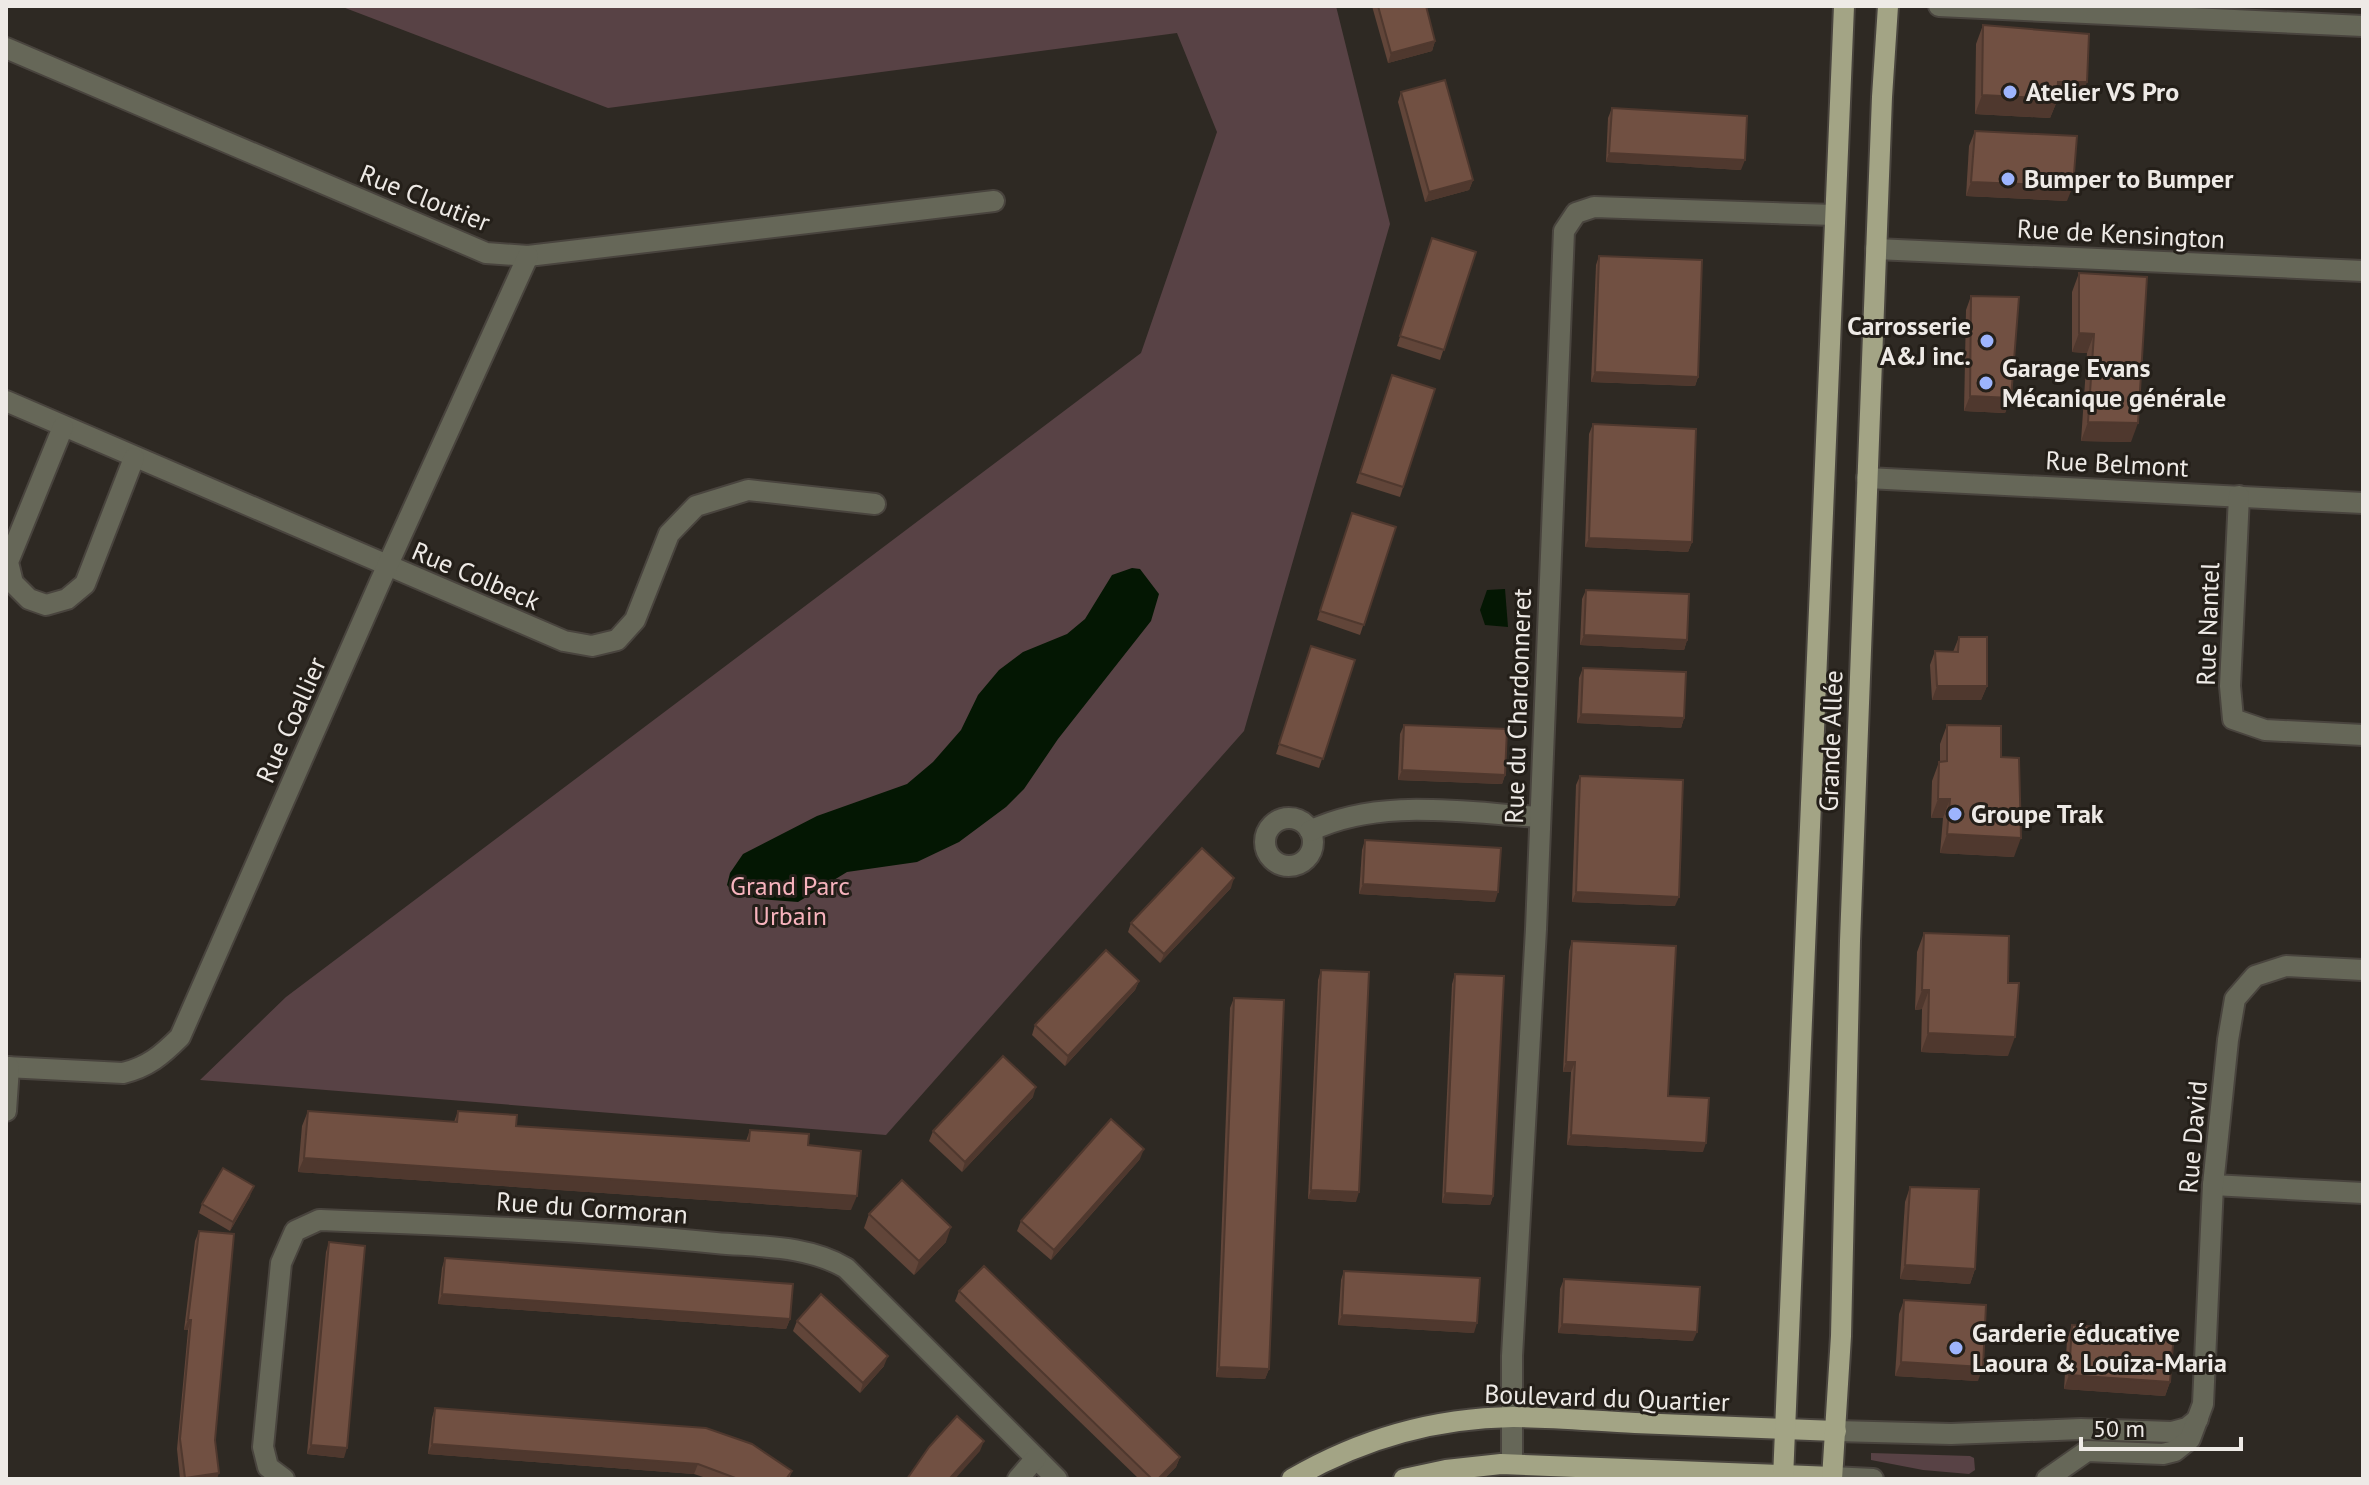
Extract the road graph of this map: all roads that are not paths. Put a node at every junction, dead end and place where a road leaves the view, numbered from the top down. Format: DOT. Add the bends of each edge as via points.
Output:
graph roads {
  1 [pos="1844,6"];
  2 [pos="1888,6"];
  3 [pos="1939,6"];
  4 [pos="2363,26"];
  5 [pos="6,48"];
  6 [pos="994,201"];
  7 [pos="1834,215"];
  8 [pos="1876,249"];
  9 [pos="528,256"];
  10 [pos="2363,271"];
  11 [pos="6,401"];
  12 [pos="63,427"];
  13 [pos="134,458"];
  14 [pos="1867,478"];
  15 [pos="2239,496"];
  16 [pos="2363,503"];
  17 [pos="875,504"];
  18 [pos="387,567"];
  19 [pos="2363,735"];
  20 [pos="1540,817"];
  21 [pos="1310,831"];
  22 [pos="2363,970"];
  23 [pos="8,1067"];
  24 [pos="6,1111"];
  25 [pos="2213,1185"];
  26 [pos="2363,1193"];
  27 [pos="1511,1417"];
  28 [pos="2198,1419"];
  29 [pos="1785,1429"];
  30 [pos="1836,1431"];
  31 [pos="1036,1458"];
  32 [pos="1512,1464"];
  33 [pos="1783,1477"];
  34 [pos="1832,1478"];
  35 [pos="284,1479"];
  36 [pos="1018,1479"];
  37 [pos="1057,1479"];
  38 [pos="1292,1479"];
  39 [pos="1404,1479"];
  40 [pos="1873,1479"];
  41 [pos="2047,1479"];
  1 -- 7 [label="main road, Grande Allée"];
  2 -- 8 [label="main road, Grande Allée"];
  3 -- 4 [label="street"];
  5 -- 9 [label="street, Rue Cloutier" via="486,253"];
  6 -- 9 [label="street, Rue Cloutier"];
  7 -- 20 [label="street, Rue du Chardonneret" via="1594,207 1581,210 1567,223"];
  7 -- 29 [label="main road, Grande Allée"];
  8 -- 10 [label="street, Rue de Kensington"];
  8 -- 14 [label="main road, Grande Allée"];
  9 -- 18 [label="street, Rue Coallier"];
  11 -- 12 [label="street, Rue Colbeck"];
  12 -- 13 [label="street, Rue Colbeck"];
  12 -- 13 [label="street" via="8,562 13,583 29,599 46,605 67,599 85,584"];
  13 -- 18 [label="street, Rue Colbeck"];
  14 -- 15 [label="street, Rue Belmont"];
  14 -- 30 [label="main road, Grande Allée"];
  15 -- 16 [label="street, Rue Belmont"];
  15 -- 19 [label="street, Rue Nantel" via="2233,719 2265,730"];
  17 -- 18 [label="street, Rue Colbeck" via="748,490 696,506 669,534 635,620 617,640 592,646 564,641"];
  18 -- 23 [label="street, Rue Coallier" via="180,1037 142,1069 123,1073"];
  20 -- 21 [label="street" via="1381,810"];
  20 -- 27 [label="street, Rue du Chardonneret"];
  22 -- 25 [label="street, Rue David" via="2286,966 2255,976 2235,999"];
  23 -- 24 [label="street"];
  25 -- 26 [label="street"];
  25 -- 28 [label="street, Rue David" via="2204,1392"];
  27 -- 29 [label="main road, Boulevard du Quartier"];
  27 -- 32 [label="street, Rue du Chardonneret"];
  27 -- 38 [label="main road, Boulevard du Quartier" via="1402,1432 1345,1451"];
  28 -- 30 [label="street" via="2182,1430 2164,1433"];
  28 -- 41 [label="street" via="2190,1439 2175,1451 2087,1451"];
  29 -- 30 [label="main road, Boulevard du Quartier"];
  29 -- 33 [label="main road, Grande Allée"];
  30 -- 34 [label="main road, Grande Allée"];
  31 -- 35 [label="street, Rue du Cormoran" via="846,1268 829,1258 669,1238 319,1220 295,1231 281,1263 263,1447 268,1467"];
  31 -- 36 [label="street"];
  31 -- 37 [label="street, Rue du Cormoran"];
  32 -- 33 [label="main road"];
  32 -- 39 [label="main road"];
  33 -- 34 [label="main road"];
  34 -- 40 [label="street"];
}
